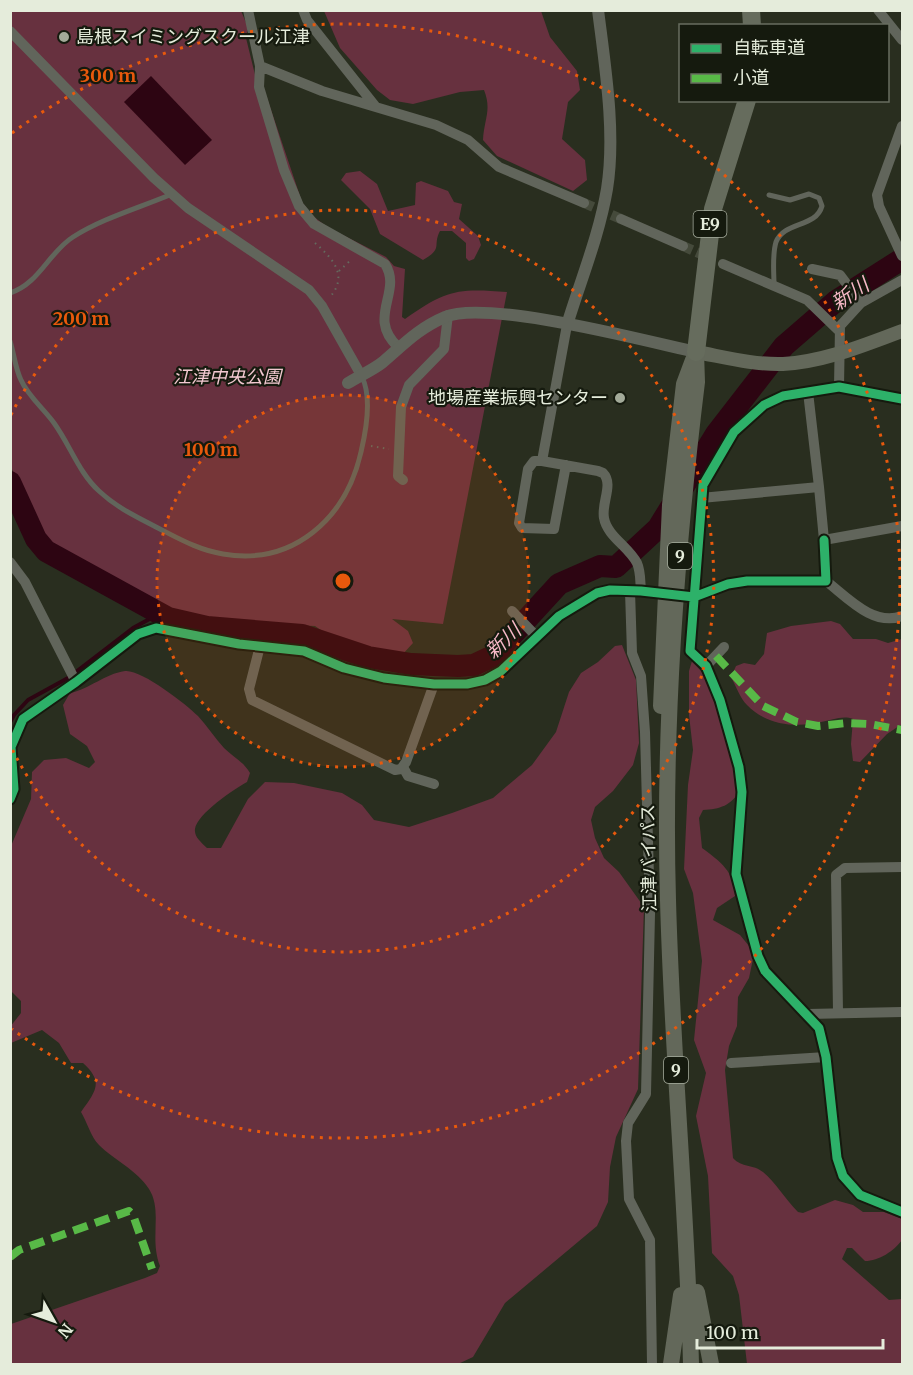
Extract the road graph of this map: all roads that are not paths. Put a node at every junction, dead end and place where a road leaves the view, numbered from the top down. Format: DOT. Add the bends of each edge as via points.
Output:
graph roads {
  1 [pos="248,10"];
  2 [pos="303,10"];
  3 [pos="598,10"];
  4 [pos="878,10"];
  5 [pos="10,31"];
  6 [pos="903,40"];
  7 [pos="260,66"];
  8 [pos="746,102"];
  9 [pos="376,107"];
  10 [pos="903,126"];
  11 [pos="172,194"];
  12 [pos="769,195"];
  13 [pos="584,203"];
  14 [pos="621,219"];
  15 [pos="683,246"];
  16 [pos="901,253"];
  17 [pos="723,264"];
  18 [pos="812,269"];
  19 [pos="903,280"];
  20 [pos="774,285"];
  21 [pos="10,293"];
  22 [pos="860,302"];
  23 [pos="448,315"];
  24 [pos="567,325"];
  25 [pos="836,326"];
  26 [pos="903,331"];
  27 [pos="10,341"];
  28 [pos="398,347"];
  29 [pos="696,352"];
  30 [pos="840,353"];
  31 [pos="361,375"];
  32 [pos="348,383"];
  33 [pos="838,387"];
  34 [pos="808,392"];
  35 [pos="903,399"];
  36 [pos="542,460"];
  37 [pos="566,465"];
  38 [pos="402,480"];
  39 [pos="819,488"];
  40 [pos="701,498"];
  41 [pos="903,526"];
  42 [pos="824,540"];
  43 [pos="10,562"];
  44 [pos="826,581"];
  45 [pos="635,591"];
  46 [pos="694,597"];
  47 [pos="515,614"];
  48 [pos="903,616"];
  49 [pos="533,633"];
  50 [pos="260,646"];
  51 [pos="724,647"];
  52 [pos="706,666"];
  53 [pos="76,682"];
  54 [pos="434,684"];
  55 [pos="403,767"];
  56 [pos="434,784"];
  57 [pos="10,799"];
  58 [pos="903,867"];
  59 [pos="838,1012"];
  60 [pos="903,1012"];
  61 [pos="808,1014"];
  62 [pos="826,1057"];
  63 [pos="731,1063"];
  64 [pos="903,1212"];
  65 [pos="688,1247"];
  66 [pos="652,1365"];
  67 [pos="671,1365"];
  68 [pos="691,1365"];
  69 [pos="711,1365"];
  1 -- 7 [label="street"];
  2 -- 9 [label="street"];
  3 -- 24 [label="street" via="608,119 607,187 598,233"];
  4 -- 6 [label="street"];
  5 -- 11 [label="street"];
  7 -- 9 [label="street" via="290,80"];
  7 -- 28 [label="street" via="259,87 299,206 314,224 378,258 389,271 382,324"];
  8 -- 29 [label="highway, E9" via="712,209"];
  9 -- 13 [label="street" via="455,133 499,166"];
  10 -- 16 [label="street" via="877,195"];
  11 -- 21 [label="lane" via="74,236 38,274"];
  11 -- 31 [label="street" via="309,290"];
  12 -- 20 [label="lane" via="790,200 809,194 819,198 822,206 815,218 787,230 777,240"];
  14 -- 15 [label="street"];
  17 -- 20 [label="street"];
  18 -- 22 [label="street" via="836,273"];
  19 -- 22 [label="street"];
  20 -- 25 [label="street" via="800,296"];
  22 -- 25 [label="street"];
  23 -- 24 [label="street" via="476,311"];
  23 -- 28 [label="street"];
  23 -- 38 [label="street" via="444,349 409,385 400,407 398,476"];
  24 -- 29 [label="street"];
  24 -- 36 [label="street"];
  25 -- 30 [label="street"];
  26 -- 30 [label="main road"];
  27 -- 31 [label="lane" via="25,387 98,490 131,515 208,550 235,555 288,546 320,527 334,513 348,492 363,444 367,386"];
  28 -- 31 [label="street"];
  29 -- 30 [label="main road" via="755,362 793,363"];
  29 -- 65 [label="highway, 江津バイパス / 9" via="697,382 683,440 667,676 668,900"];
  30 -- 33 [label="street"];
  31 -- 32 [label="street"];
  33 -- 34 [label="street"];
  33 -- 35 [label="street"];
  34 -- 39 [label="street"];
  34 -- 40 [label="street" via="783,396 745,421 709,472"];
  36 -- 37 [label="street"];
  36 -- 37 [label="street" via="534,461 528,469 519,524 522,528 554,529"];
  37 -- 45 [label="street" via="606,476 605,522 636,561 640,572"];
  39 -- 40 [label="street"];
  39 -- 42 [label="street"];
  40 -- 46 [label="street"];
  41 -- 42 [label="street"];
  42 -- 44 [label="street"];
  43 -- 53 [label="street" via="25,582"];
  44 -- 46 [label="street" via="728,584"];
  44 -- 48 [label="street" via="869,613 888,619"];
  45 -- 46 [label="street"];
  45 -- 49 [label="street" via="610,590 586,598"];
  45 -- 66 [label="street" via="632,653 641,676 645,732 650,914 645,1094 628,1124 626,1141 629,1199 650,1240"];
  46 -- 52 [label="street" via="690,651"];
  47 -- 49 [label="street"];
  49 -- 54 [label="street" via="501,670 485,680"];
  50 -- 53 [label="street" via="156,628 138,634"];
  50 -- 54 [label="street" via="304,651 344,668 384,678"];
  50 -- 55 [label="street" via="249,689 252,700 393,769"];
  51 -- 52 [label="street"];
  52 -- 61 [label="street" via="739,767 742,792 736,874 758,956 765,971"];
  53 -- 57 [label="street" via="23,719 11,747 14,789"];
  54 -- 55 [label="street"];
  55 -- 56 [label="street" via="408,776"];
  58 -- 59 [label="street" via="845,868 836,875"];
  59 -- 60 [label="street"];
  59 -- 61 [label="street"];
  61 -- 62 [label="street" via="819,1028"];
  62 -- 63 [label="street"];
  62 -- 64 [label="street" via="837,1158 843,1176 860,1195"];
  65 -- 67 [label="highway, 9"];
  65 -- 68 [label="highway, 江津バイパス / 9"];
  65 -- 69 [label="highway, 9"];
}
